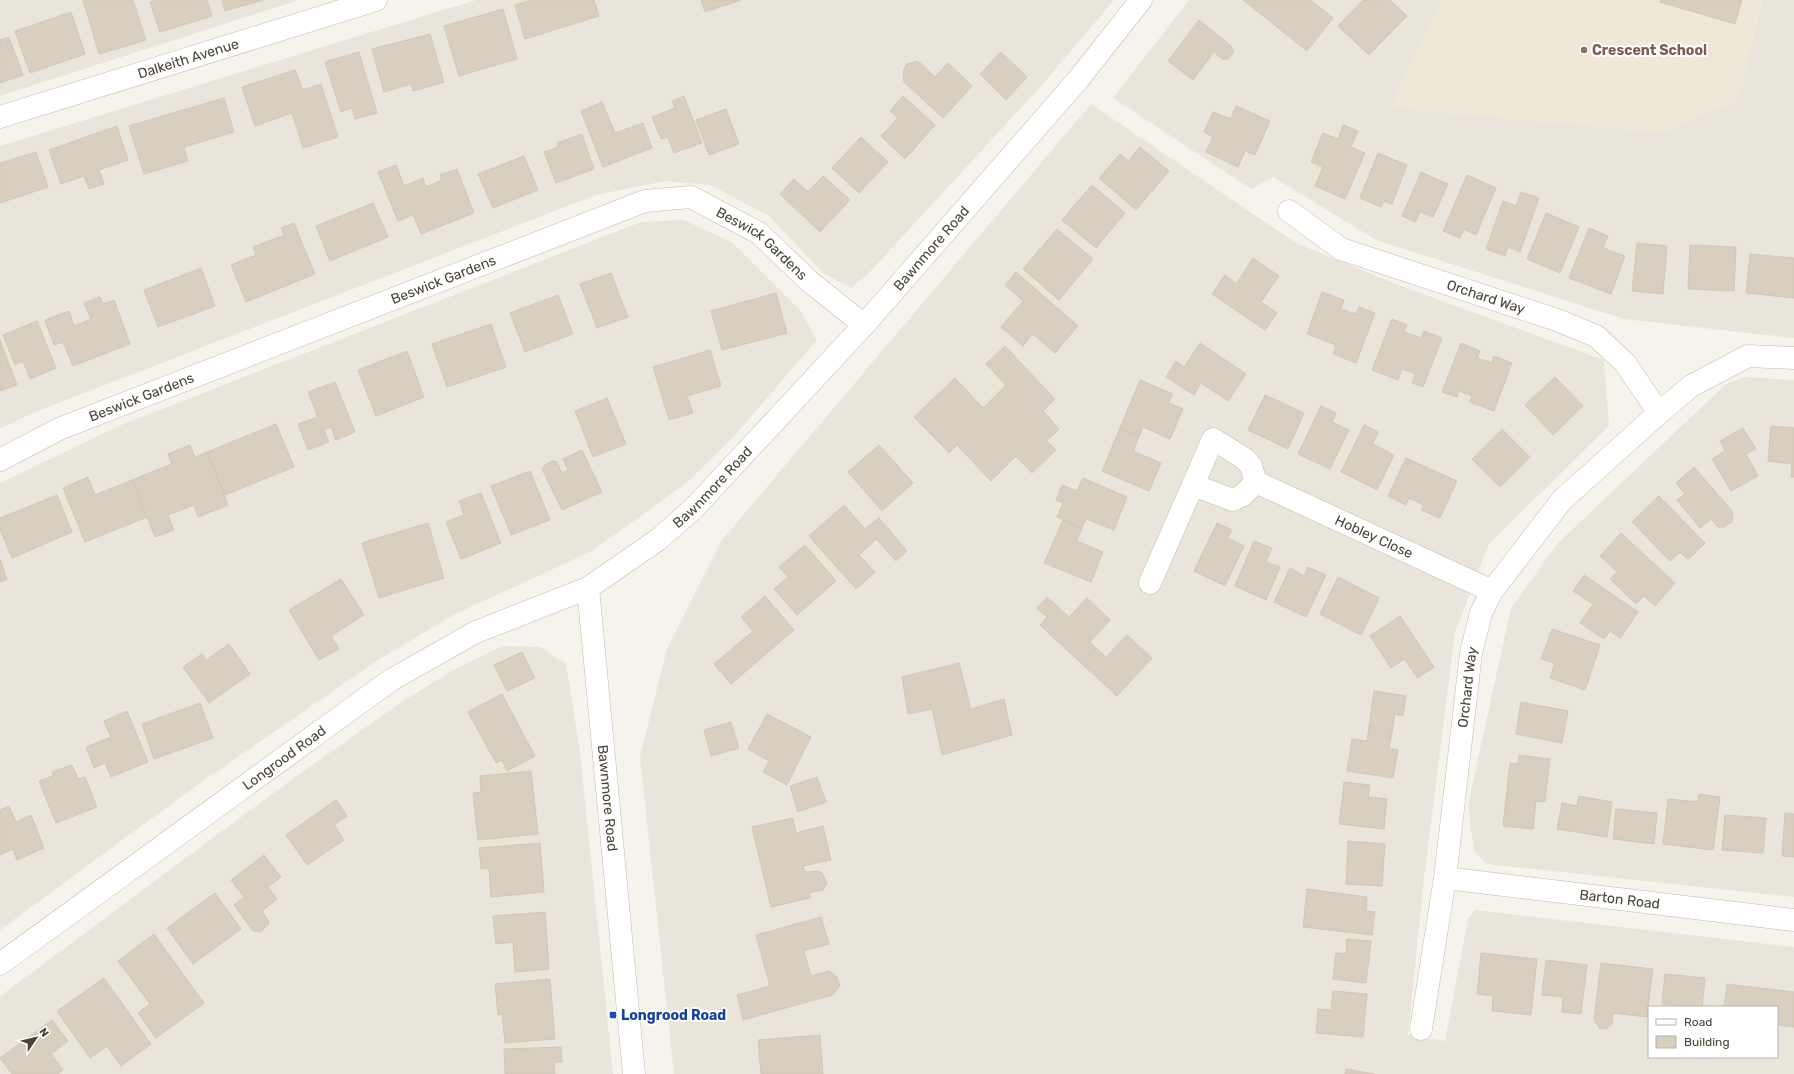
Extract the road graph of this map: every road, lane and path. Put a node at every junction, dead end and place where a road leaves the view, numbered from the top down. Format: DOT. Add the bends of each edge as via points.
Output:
graph roads {
  1 [pos="376,0"];
  2 [pos="1141,0"];
  3 [pos="0,117"];
  4 [pos="1290,211"];
  5 [pos="864,325"];
  6 [pos="1794,358"];
  7 [pos="1659,413"];
  8 [pos="0,460"];
  9 [pos="1256,482"];
  10 [pos="1193,485"];
  11 [pos="1150,583"];
  12 [pos="588,588"];
  13 [pos="1492,591"];
  14 [pos="1445,878"];
  15 [pos="1794,920"];
  16 [pos="0,964"];
  17 [pos="1421,1029"];
  18 [pos="634,1074"];
  1 -- 3 [label="street, Dalkeith Avenue"];
  2 -- 5 [label="street, Bawnmore Road" via="1077,81"];
  4 -- 7 [label="street, Orchard Way" via="1341,249 1557,320 1596,336 1625,363"];
  5 -- 8 [label="street, Beswick Gardens" via="809,281 759,233 691,197 645,201 59,429"];
  5 -- 12 [label="street, Bawnmore Road" via="695,508 659,538"];
  6 -- 7 [label="street, Orchard Way" via="1748,356 1691,386"];
  7 -- 13 [label="street, Orchard Way" via="1562,500"];
  9 -- 10 [label="street" via="1243,495 1233,500"];
  9 -- 10 [label="street" via="1251,466 1245,459 1213,439"];
  9 -- 13 [label="street, Hobley Close"];
  10 -- 11 [label="street"];
  12 -- 16 [label="street, Longrood Road" via="476,632 391,680"];
  12 -- 18 [label="street, Bawnmore Road"];
  13 -- 14 [label="street, Orchard Way" via="1481,613 1471,653"];
  14 -- 15 [label="street, Barton Road"];
  14 -- 17 [label="street, Orchard Way"];
}
